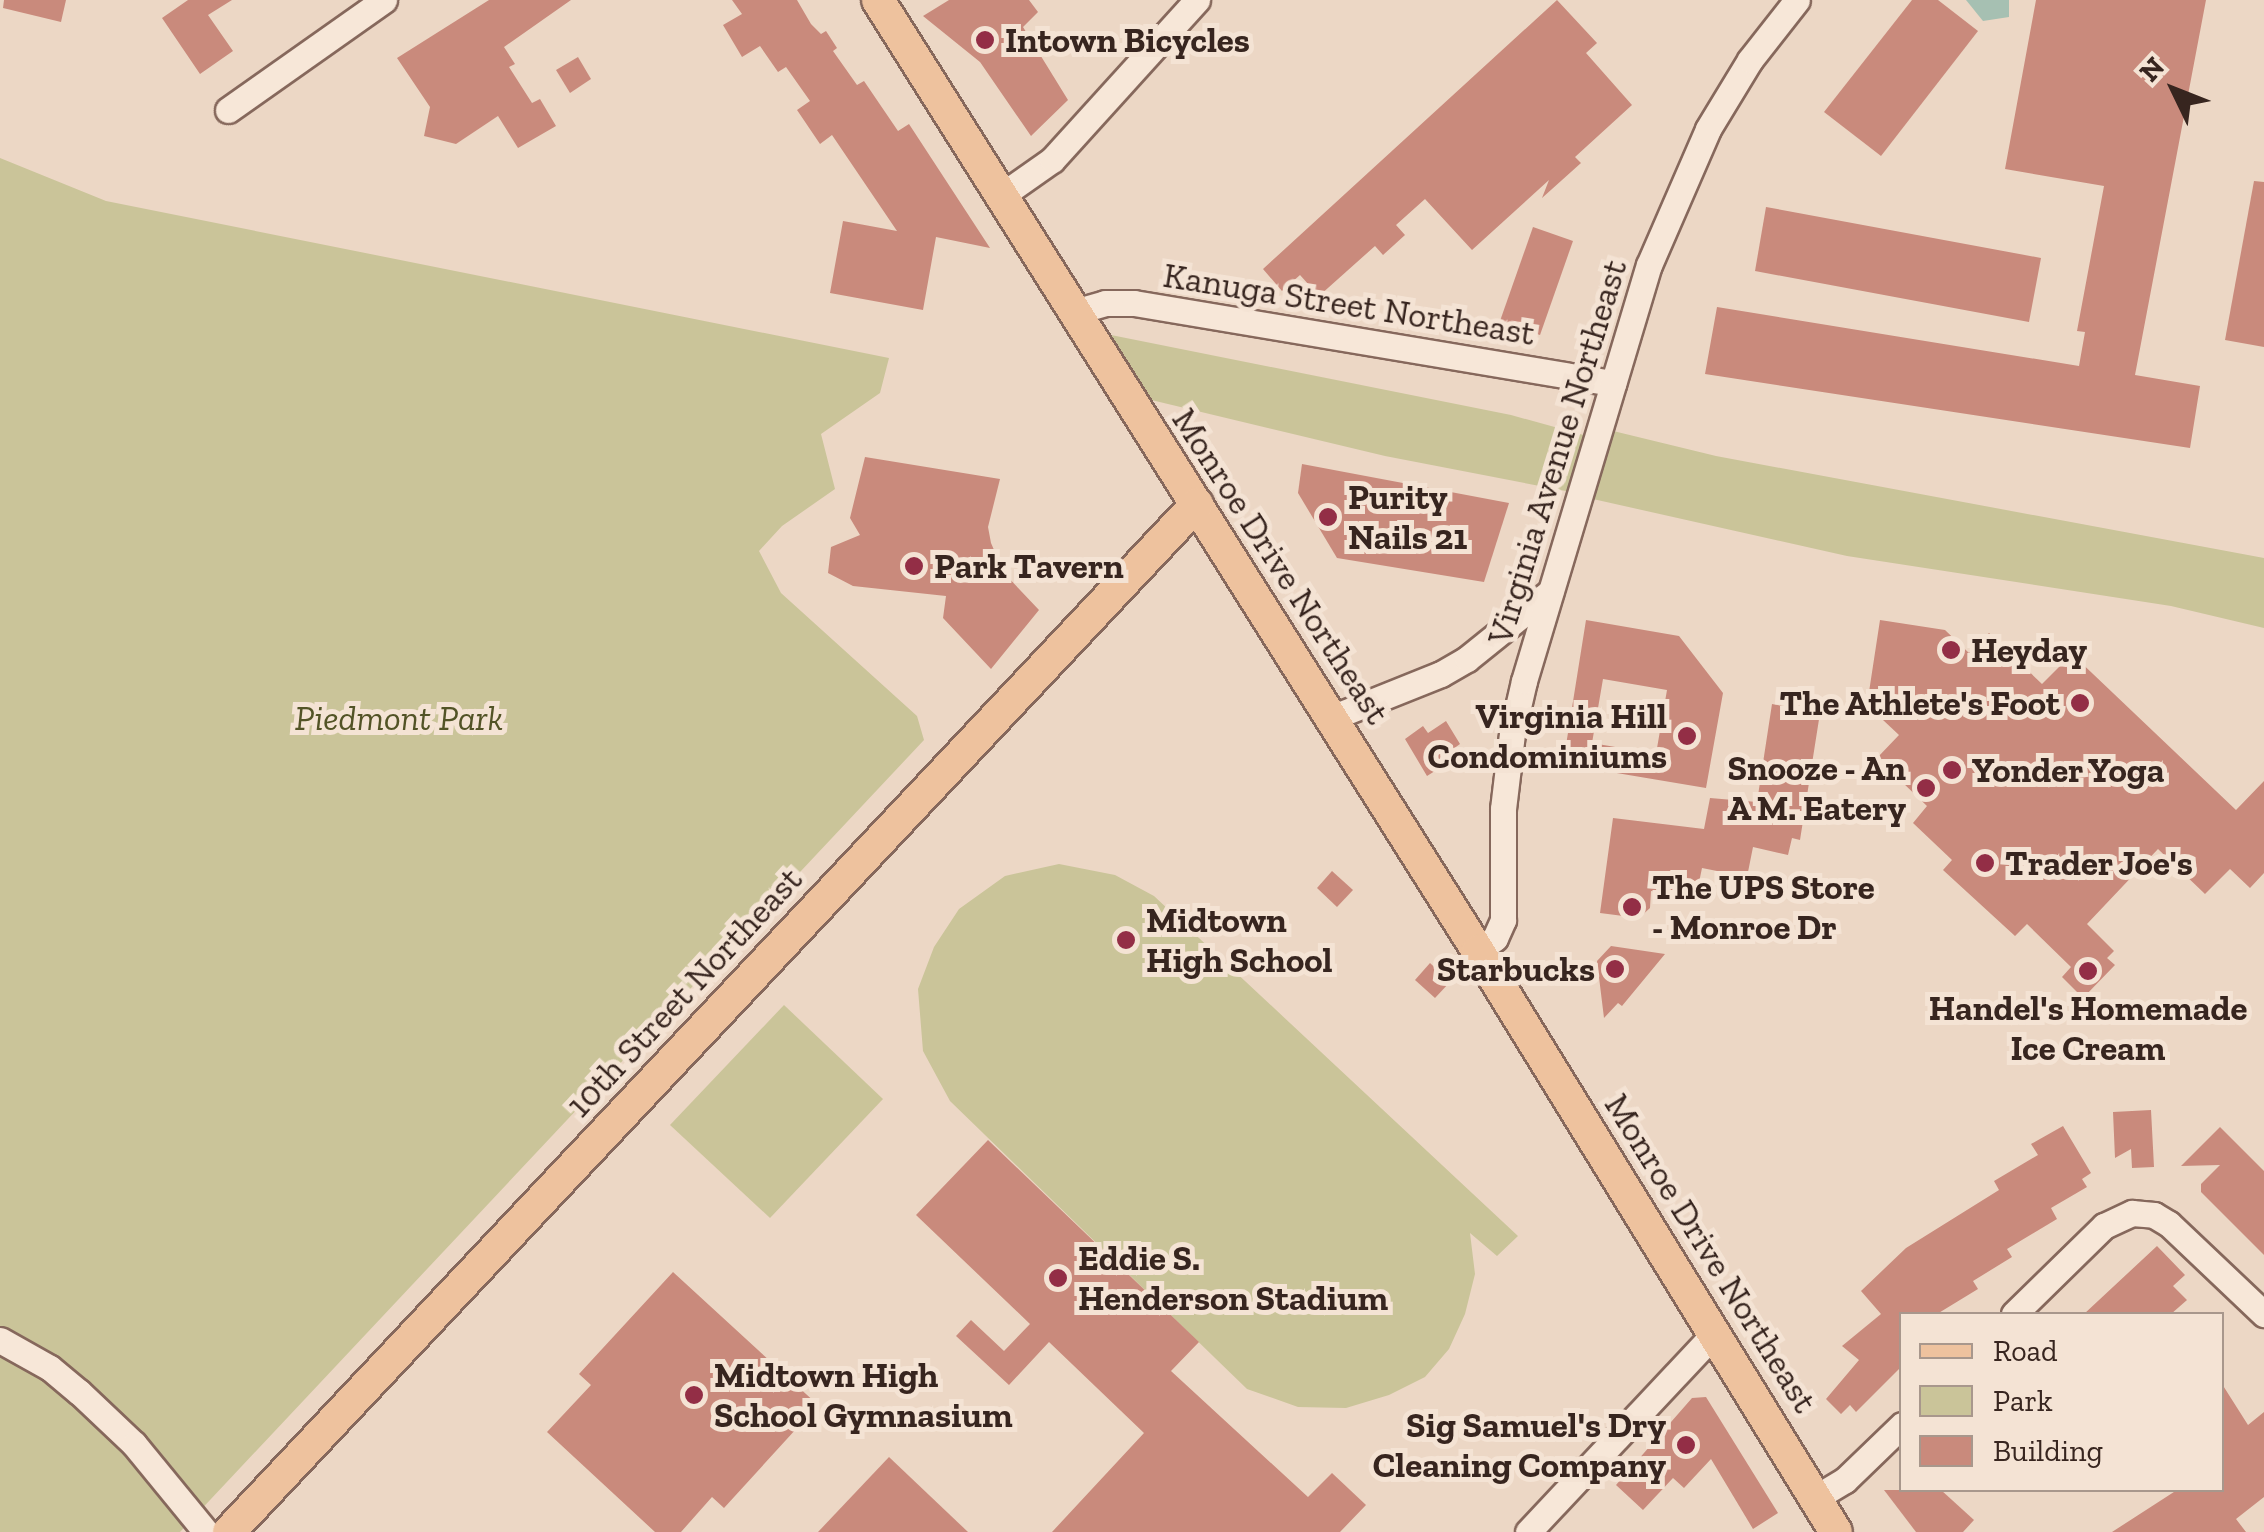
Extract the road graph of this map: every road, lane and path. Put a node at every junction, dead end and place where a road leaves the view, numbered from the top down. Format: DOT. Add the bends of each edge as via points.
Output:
graph roads {
  1 [pos="384,0"];
  2 [pos="878,0"];
  3 [pos="1197,0"];
  4 [pos="1797,0"];
  5 [pos="228,110"];
  6 [pos="1002,196"];
  7 [pos="1074,312"];
  8 [pos="1614,383"];
  9 [pos="1196,504"];
  10 [pos="1550,592"];
  11 [pos="1331,718"];
  12 [pos="1478,951"];
  13 [pos="2016,1312"];
  14 [pos="2264,1314"];
  15 [pos="1714,1334"];
  16 [pos="0,1340"];
  17 [pos="1899,1428"];
  18 [pos="1816,1498"];
  19 [pos="206,1532"];
  20 [pos="228,1532"];
  21 [pos="1528,1532"];
  22 [pos="1836,1532"];
  1 -- 5 [label="street"];
  2 -- 6 [label="main road, Monroe Drive Northeast"];
  3 -- 6 [label="street" via="1052,160"];
  4 -- 8 [label="street, Virginia Avenue Northeast" via="1708,128 1673,201"];
  6 -- 7 [label="main road, Monroe Drive Northeast"];
  7 -- 8 [label="street, Kanuga Street Northeast" via="1134,303"];
  7 -- 9 [label="main road, Monroe Drive Northeast"];
  8 -- 10 [label="street, Virginia Avenue Northeast"];
  9 -- 11 [label="main road, Monroe Drive Northeast"];
  9 -- 20 [label="main road, 10th Street Northeast"];
  10 -- 11 [label="street" via="1454,667"];
  10 -- 12 [label="street, Virginia Avenue Northeast" via="1512,733 1503,809 1504,920"];
  11 -- 12 [label="main road, Monroe Drive Northeast"];
  12 -- 15 [label="main road, Monroe Drive Northeast"];
  13 -- 14 [label="street" via="2104,1226 2132,1213 2170,1224"];
  15 -- 18 [label="main road, Monroe Drive Northeast"];
  15 -- 21 [label="street"];
  16 -- 19 [label="street" via="79,1392 134,1444"];
  17 -- 18 [label="street" via="1846,1480"];
  18 -- 22 [label="main road, Monroe Drive Northeast"];
}
